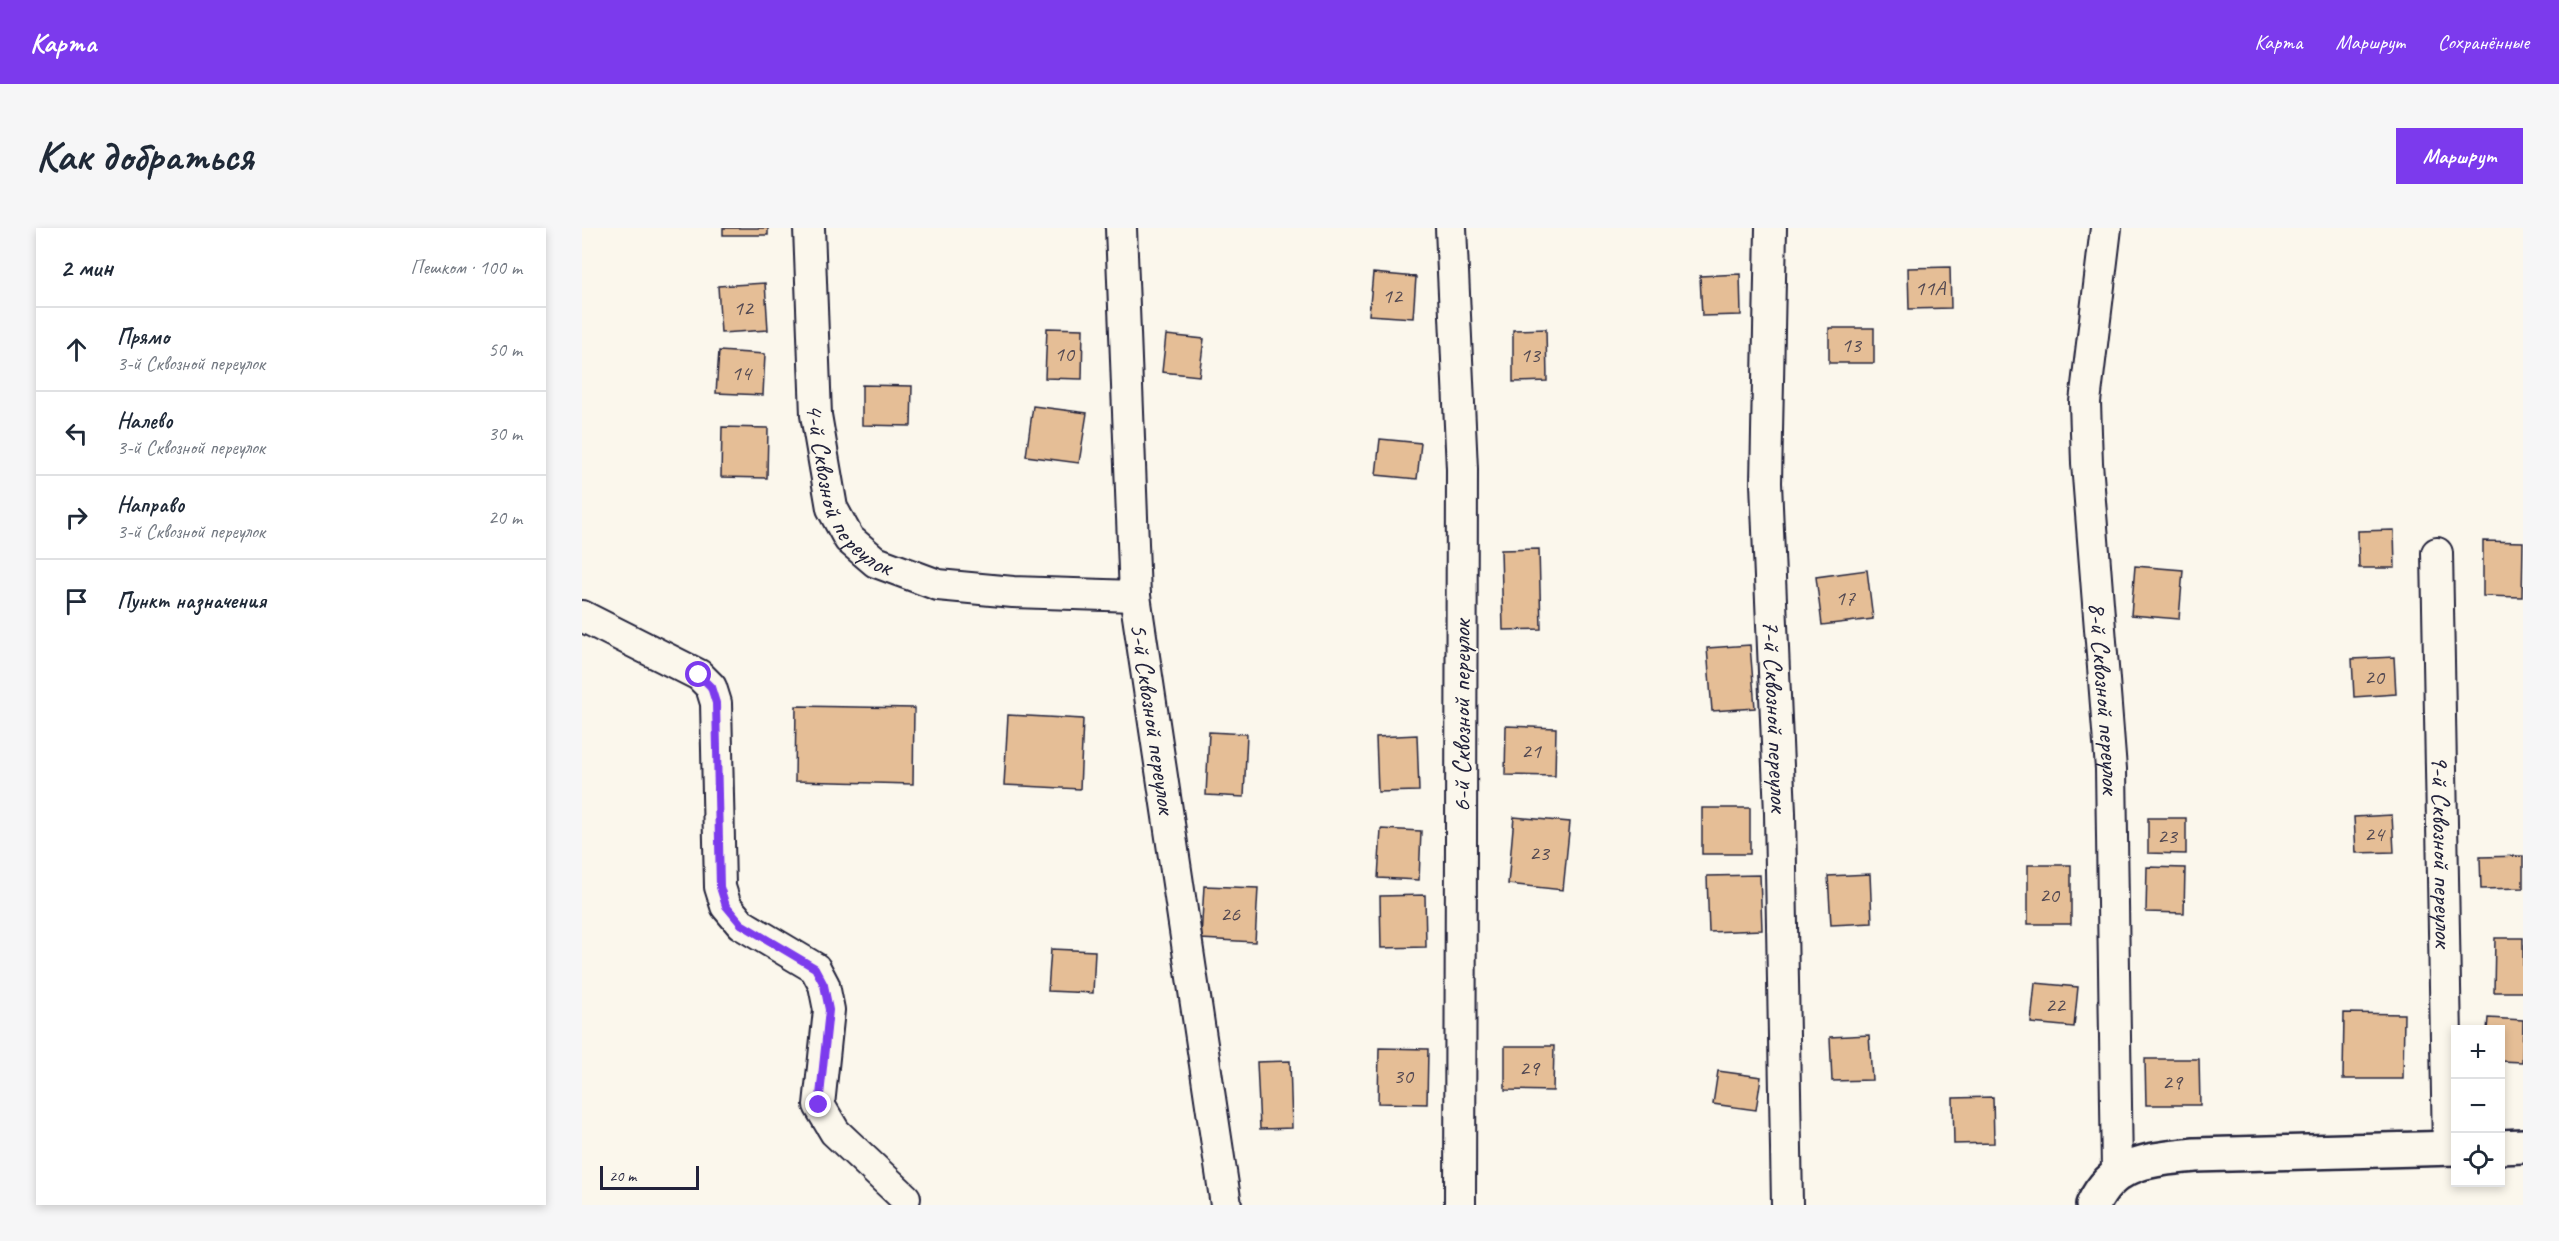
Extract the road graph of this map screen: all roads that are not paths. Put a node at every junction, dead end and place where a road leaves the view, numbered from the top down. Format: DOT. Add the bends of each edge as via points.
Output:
graph roads {
  1 [pos="808,228"];
  2 [pos="1121,228"];
  3 [pos="1451,228"];
  4 [pos="1771,228"];
  5 [pos="2106,228"];
  6 [pos="2437,554"];
  7 [pos="1135,596"];
  8 [pos="582,616"];
  9 [pos="2452,1133"];
  10 [pos="2523,1146"];
  11 [pos="2505,1147"];
  12 [pos="2451,1148"];
  13 [pos="2117,1171"];
  14 [pos="905,1198"];
  15 [pos="1787,1204"];
  16 [pos="1226,1205"];
  17 [pos="1460,1205"];
  18 [pos="2093,1205"];
  1 -- 7 [label="street, 4-й Сквозной переулок" via="816,415 832,508 849,539 876,562 938,585"];
  2 -- 7 [label="street, 5-й Сквозной переулок"];
  3 -- 17 [label="street, 6-й Сквозной переулок" via="1462,469"];
  4 -- 15 [label="street, 7-й Сквозной переулок" via="1766,483 1780,813"];
  5 -- 13 [label="street, 8-й Сквозной переулок" via="2085,402 2111,769"];
  6 -- 9 [label="street, 9-й Сквозной переулок"];
  7 -- 16 [label="street, 5-й Сквозной переулок"];
  8 -- 14 [label="street" via="699,675 711,687 716,703 720,887 726,906 741,924 815,968 824,985 829,1010 819,1105 836,1132"];
  10 -- 11 [label="street"];
  12 -- 13 [label="street" via="2195,1155 2154,1159"];
  13 -- 18 [label="street"];
}
